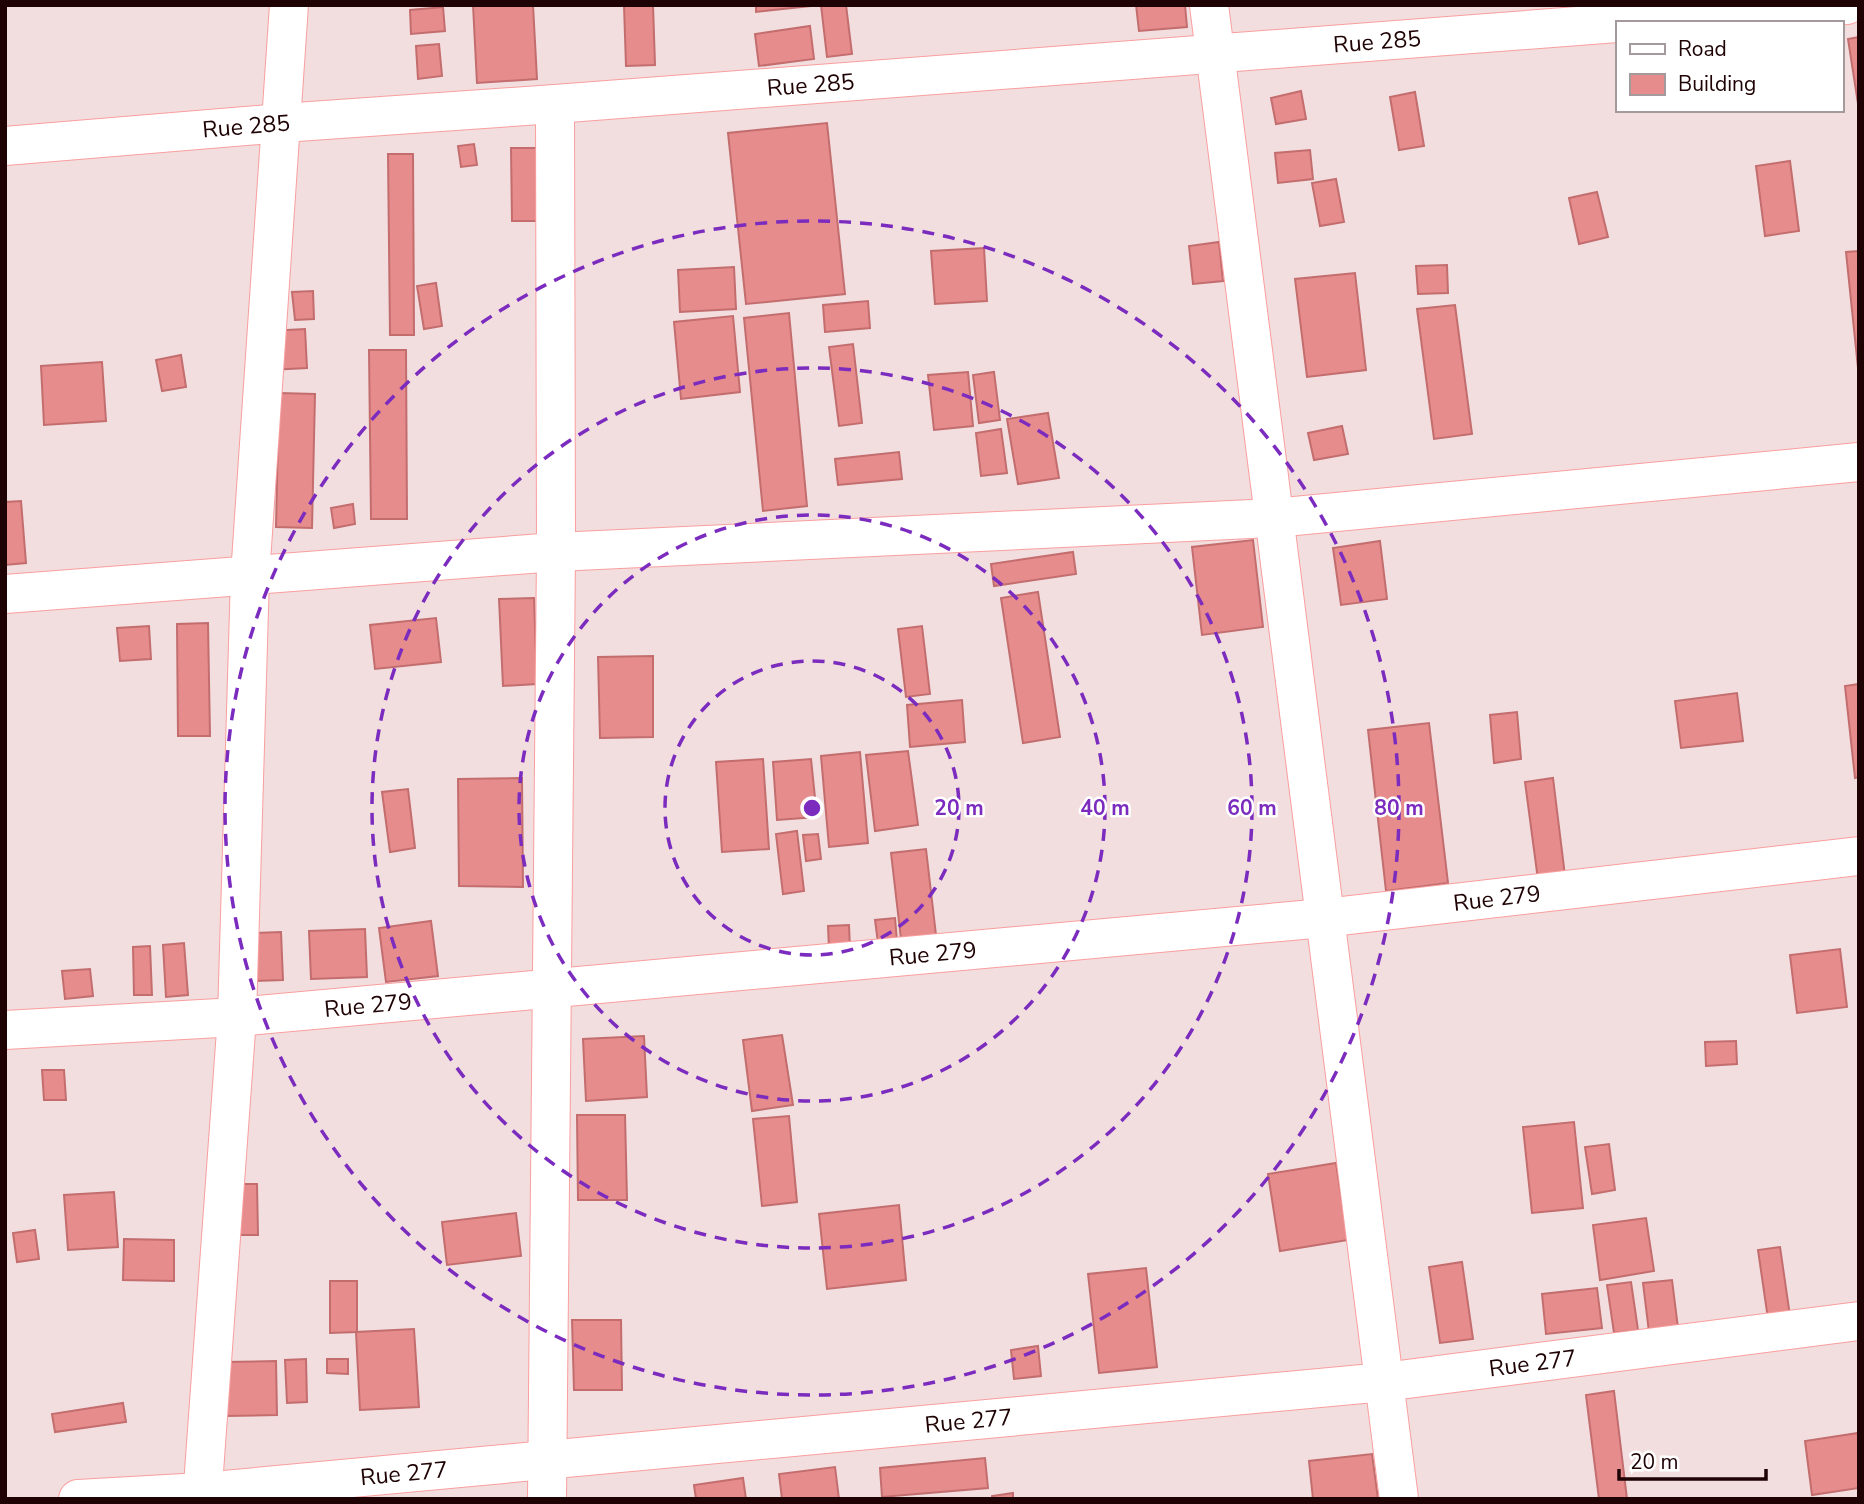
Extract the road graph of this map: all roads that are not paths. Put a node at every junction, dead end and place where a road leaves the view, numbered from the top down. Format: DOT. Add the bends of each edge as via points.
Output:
graph roads {
  1 [pos="289,5"];
  2 [pos="1209,5"];
  3 [pos="1847,5"];
  4 [pos="1648,21"];
  5 [pos="1616,23"];
  6 [pos="1215,55"];
  7 [pos="555,104"];
  8 [pos="282,123"];
  9 [pos="5,146"];
  10 [pos="1859,462"];
  11 [pos="1274,518"];
  12 [pos="556,552"];
  13 [pos="250,576"];
  14 [pos="5,594"];
  15 [pos="1859,856"];
  16 [pos="1325,918"];
  17 [pos="552,988"];
  18 [pos="237,1017"];
  19 [pos="5,1030"];
  20 [pos="1859,1321"];
  21 [pos="1384,1382"];
  22 [pos="548,1460"];
  23 [pos="202,1495"];
  24 [pos="78,1499"];
  25 [pos="547,1499"];
  26 [pos="1399,1499"];
  1 -- 8 [label="street"];
  2 -- 6 [label="street"];
  3 -- 4 [label="street"];
  5 -- 6 [label="street, Rue 285"];
  6 -- 7 [label="street, Rue 285"];
  6 -- 11 [label="street"];
  7 -- 8 [label="street, Rue 285"];
  7 -- 12 [label="street"];
  8 -- 9 [label="street, Rue 285"];
  8 -- 13 [label="street"];
  10 -- 11 [label="street"];
  11 -- 12 [label="street"];
  11 -- 16 [label="street"];
  12 -- 13 [label="street"];
  12 -- 17 [label="street"];
  13 -- 14 [label="street"];
  13 -- 18 [label="street"];
  15 -- 16 [label="street, Rue 279"];
  16 -- 17 [label="street, Rue 279"];
  16 -- 21 [label="street"];
  17 -- 18 [label="street, Rue 279"];
  17 -- 22 [label="street"];
  18 -- 19 [label="street, Rue 279"];
  18 -- 23 [label="street"];
  20 -- 21 [label="street, Rue 277"];
  21 -- 22 [label="street, Rue 277"];
  21 -- 26 [label="street"];
  22 -- 23 [label="street, Rue 277"];
  22 -- 25 [label="street"];
  23 -- 24 [label="street, Rue 277"];
}
